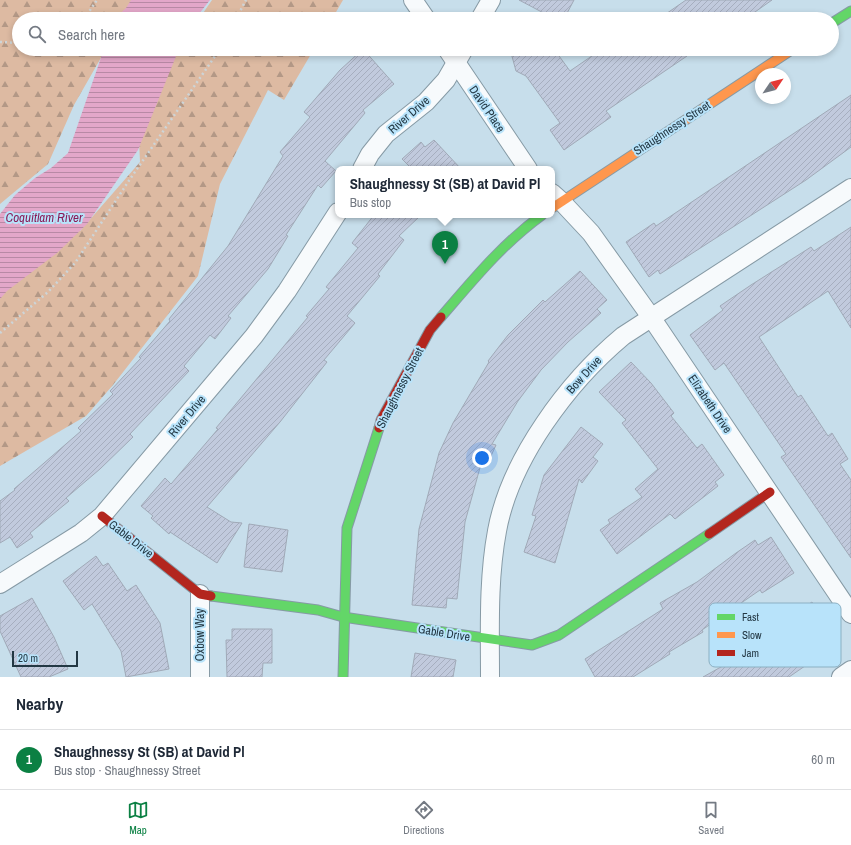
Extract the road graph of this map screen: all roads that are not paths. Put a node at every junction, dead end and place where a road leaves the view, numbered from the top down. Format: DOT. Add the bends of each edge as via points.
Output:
graph roads {
  1 [pos="413,0"];
  2 [pos="490,0"];
  3 [pos="851,11"];
  4 [pos="421,12"];
  5 [pos="484,12"];
  6 [pos="839,19"];
  7 [pos="455,56"];
  8 [pos="457,56"];
  9 [pos="782,56"];
  10 [pos="364,166"];
  11 [pos="526,166"];
  12 [pos="851,188"];
  13 [pos="555,200"];
  14 [pos="335,217"];
  15 [pos="538,218"];
  16 [pos="651,317"];
  17 [pos="770,492"];
  18 [pos="102,516"];
  19 [pos="0,584"];
  20 [pos="200,594"];
  21 [pos="851,614"];
  22 [pos="343,617"];
  23 [pos="489,639"];
  24 [pos="851,670"];
  25 [pos="200,677"];
  26 [pos="343,677"];
  27 [pos="490,677"];
  28 [pos="841,677"];
  1 -- 4 [label="street"];
  2 -- 5 [label="street"];
  3 -- 6 [label="street"];
  7 -- 10 [label="street, River Drive" via="446,80 426,102 386,134"];
  8 -- 11 [label="street, David Place"];
  9 -- 13 [label="street, Shaughnessy Street"];
  12 -- 16 [label="street, Bow Drive"];
  13 -- 16 [label="street, Elizabeth Drive" via="591,234"];
  14 -- 18 [label="street, River Drive" via="287,292 254,336"];
  15 -- 22 [label="street, Shaughnessy Street" via="491,258 430,330 382,420 347,528"];
  16 -- 17 [label="street, Elizabeth Drive"];
  16 -- 23 [label="street, Bow Drive" via="606,350 552,411 514,477 497,532"];
  17 -- 21 [label="street, Elizabeth Drive"];
  17 -- 23 [label="street, Gable Drive" via="559,635 532,644"];
  18 -- 19 [label="street, River Drive" via="81,533"];
  18 -- 20 [label="street, Gable Drive"];
  20 -- 22 [label="street, Gable Drive" via="318,610"];
  20 -- 25 [label="street, Oxbow Way"];
  22 -- 23 [label="street, Gable Drive"];
  22 -- 26 [label="street, Shaughnessy Street"];
  23 -- 27 [label="street, Bow Drive"];
  24 -- 28 [label="street"];
}
